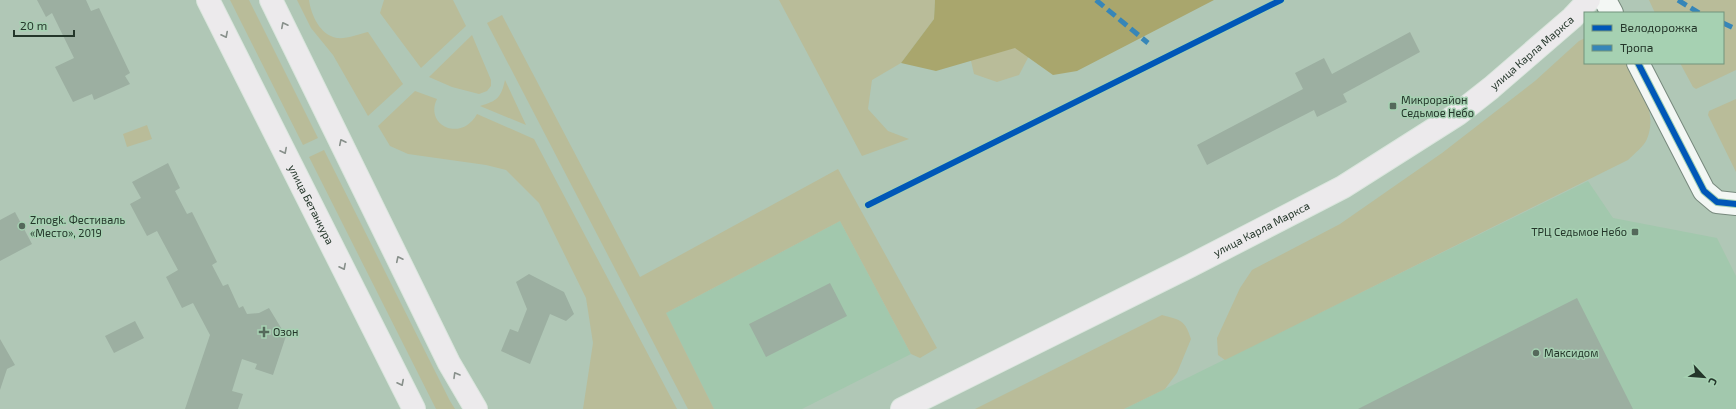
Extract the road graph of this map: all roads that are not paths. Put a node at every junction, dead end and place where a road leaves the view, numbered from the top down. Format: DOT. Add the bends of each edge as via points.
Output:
graph roads {
  1 [pos="208,0"];
  2 [pos="271,0"];
  3 [pos="1590,0"];
  4 [pos="1605,0"];
  5 [pos="1611,12"];
  6 [pos="1639,64"];
  7 [pos="1736,204"];
  8 [pos="414,409"];
  9 [pos="476,409"];
  10 [pos="902,409"];
  1 -- 8 [label="main road, улица Бетанкура, one-way"];
  9 -- 2 [label="main road, one-way" via="449,363"];
  3 -- 10 [label="main road, улица Карла Маркса" via="1458,114 1343,187"];
  4 -- 5 [label="street"];
  6 -- 7 [label="street" via="1704,191 1717,202"];
}
